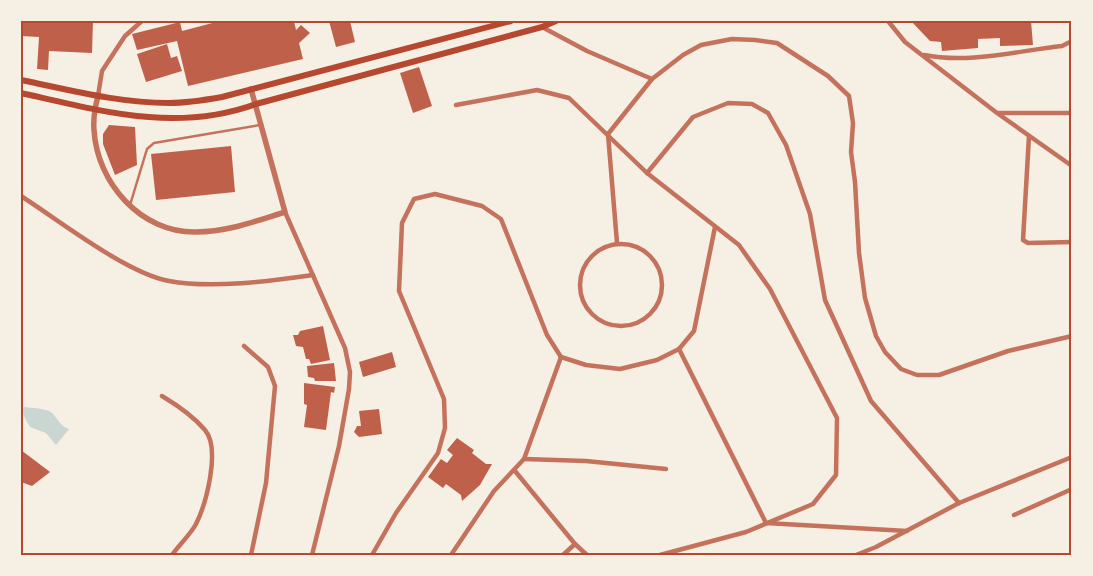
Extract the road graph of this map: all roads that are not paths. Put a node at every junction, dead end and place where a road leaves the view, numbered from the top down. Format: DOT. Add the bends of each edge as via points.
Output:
graph roads {
  1 [pos="142,21"];
  2 [pos="511,21"];
  3 [pos="556,21"];
  4 [pos="888,21"];
  5 [pos="542,27"];
  6 [pos="1072,40"];
  7 [pos="922,55"];
  8 [pos="652,79"];
  9 [pos="21,80"];
  10 [pos="251,89"];
  11 [pos="21,93"];
  12 [pos="98,96"];
  13 [pos="256,104"];
  14 [pos="456,105"];
  15 [pos="95,109"];
  16 [pos="997,113"];
  17 [pos="1072,113"];
  18 [pos="260,126"];
  19 [pos="608,134"];
  20 [pos="1029,136"];
  21 [pos="1072,166"];
  22 [pos="647,173"];
  23 [pos="21,196"];
  24 [pos="130,207"];
  25 [pos="285,212"];
  26 [pos="715,227"];
  27 [pos="1072,242"];
  28 [pos="617,244"];
  29 [pos="313,275"];
  30 [pos="1072,336"];
  31 [pos="244,346"];
  32 [pos="680,349"];
  33 [pos="561,357"];
  34 [pos="162,396"];
  35 [pos="1072,457"];
  36 [pos="524,459"];
  37 [pos="666,470"];
  38 [pos="515,471"];
  39 [pos="1072,489"];
  40 [pos="959,503"];
  41 [pos="1014,515"];
  42 [pos="766,523"];
  43 [pos="907,531"];
  44 [pos="575,544"];
  45 [pos="661,554"];
  46 [pos="172,555"];
  47 [pos="251,555"];
  48 [pos="312,555"];
  49 [pos="372,555"];
  50 [pos="451,555"];
  51 [pos="563,555"];
  52 [pos="587,555"];
  53 [pos="856,555"];
  1 -- 12 [label="street" via="126,36 102,71"];
  2 -- 10 [label="main road"];
  3 -- 5 [label="main road"];
  4 -- 7 [label="street" via="905,42"];
  5 -- 8 [label="street"];
  5 -- 13 [label="main road"];
  6 -- 7 [label="street" via="1062,46 971,58 948,60"];
  7 -- 16 [label="street"];
  8 -- 19 [label="street"];
  8 -- 30 [label="street" via="701,45 732,39 755,40 777,43 828,76 849,96 865,298 876,336 901,369 917,375 938,375 1008,351"];
  9 -- 12 [label="main road"];
  10 -- 12 [label="main road" via="222,97 170,103"];
  10 -- 13 [label="street"];
  11 -- 15 [label="main road"];
  12 -- 15 [label="street"];
  13 -- 15 [label="main road" via="229,114 173,119 125,116"];
  13 -- 18 [label="street"];
  14 -- 19 [label="street" via="537,90 569,98"];
  15 -- 24 [label="street" via="94,129 103,168 114,190"];
  16 -- 17 [label="street"];
  16 -- 20 [label="street"];
  18 -- 24 [label="lane" via="154,143 147,149"];
  18 -- 25 [label="street"];
  19 -- 22 [label="street"];
  19 -- 28 [label="street"];
  20 -- 21 [label="street"];
  20 -- 27 [label="street" via="1023,240 1028,243"];
  22 -- 26 [label="street"];
  22 -- 40 [label="street" via="693,117 728,103 752,104 768,113 786,146 810,214 825,300 871,401"];
  23 -- 29 [label="street" via="124,262 168,281 273,281"];
  24 -- 25 [label="street" via="171,230 194,232 220,231"];
  25 -- 29 [label="street"];
  26 -- 32 [label="street" via="694,331"];
  26 -- 42 [label="street" via="739,245 770,289 838,418 836,474 814,504"];
  28 -- 28 [label="street" via="604,247 588,260 580,278 580,292 589,310 605,323 632,325 644,319 658,304 663,284 653,259 643,250 630,244"];
  29 -- 48 [label="street" via="345,348 350,372 339,446"];
  31 -- 47 [label="street" via="268,367 275,386 266,484"];
  32 -- 33 [label="street" via="657,360 620,369 586,366"];
  32 -- 42 [label="street"];
  33 -- 36 [label="street"];
  33 -- 49 [label="street" via="547,336 501,219 482,206 435,194 414,199 402,223 399,290 444,399 446,428 438,453 396,513"];
  34 -- 46 [label="street" via="206,431 212,457 209,486 196,525"];
  35 -- 40 [label="street"];
  36 -- 37 [label="street"];
  36 -- 38 [label="street"];
  38 -- 44 [label="street"];
  38 -- 50 [label="street" via="494,491"];
  39 -- 41 [label="street"];
  40 -- 43 [label="street"];
  42 -- 43 [label="street"];
  42 -- 45 [label="street" via="711,542"];
  43 -- 53 [label="street"];
  44 -- 51 [label="street"];
  44 -- 52 [label="street"];
}
